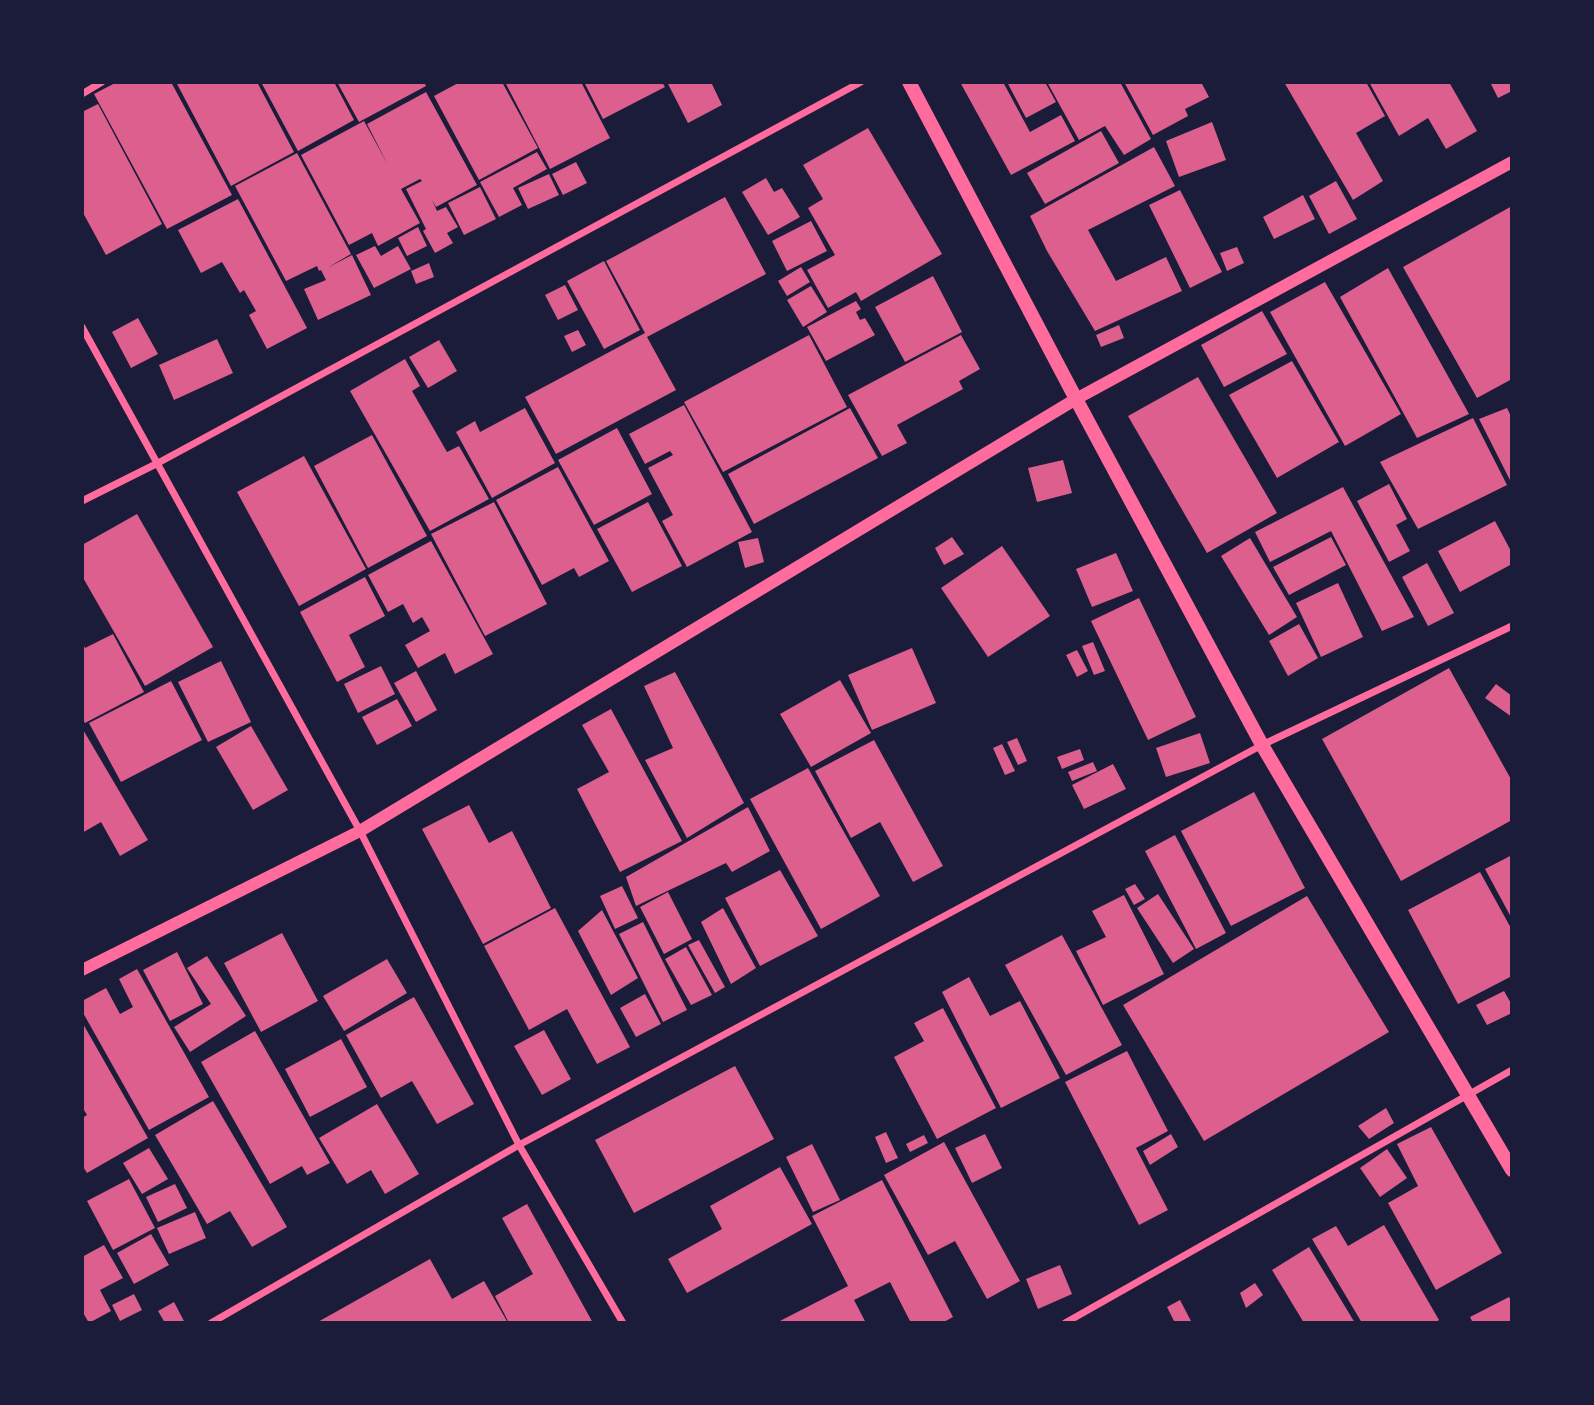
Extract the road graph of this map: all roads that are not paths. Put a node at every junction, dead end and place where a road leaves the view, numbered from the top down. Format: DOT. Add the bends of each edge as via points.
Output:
graph roads {
  1 [pos="102,82"];
  2 [pos="861,82"];
  3 [pos="909,82"];
  4 [pos="82,94"];
  5 [pos="1512,162"];
  6 [pos="82,327"];
  7 [pos="1076,399"];
  8 [pos="158,463"];
  9 [pos="82,501"];
  10 [pos="1512,626"];
  11 [pos="1262,745"];
  12 [pos="360,831"];
  13 [pos="82,970"];
  14 [pos="1512,1070"];
  15 [pos="1469,1094"];
  16 [pos="519,1145"];
  17 [pos="1512,1170"];
  18 [pos="212,1323"];
  19 [pos="623,1323"];
  20 [pos="1065,1323"];
  1 -- 4 [label="street"];
  2 -- 8 [label="street"];
  3 -- 7 [label="main road"];
  5 -- 7 [label="street"];
  6 -- 8 [label="street"];
  7 -- 11 [label="main road"];
  7 -- 12 [label="street"];
  8 -- 9 [label="street"];
  8 -- 12 [label="street"];
  10 -- 11 [label="street"];
  11 -- 15 [label="main road"];
  11 -- 16 [label="street"];
  12 -- 13 [label="street"];
  12 -- 16 [label="street"];
  14 -- 15 [label="street"];
  15 -- 17 [label="main road"];
  15 -- 20 [label="street"];
  16 -- 18 [label="street"];
  16 -- 19 [label="street"];
}
